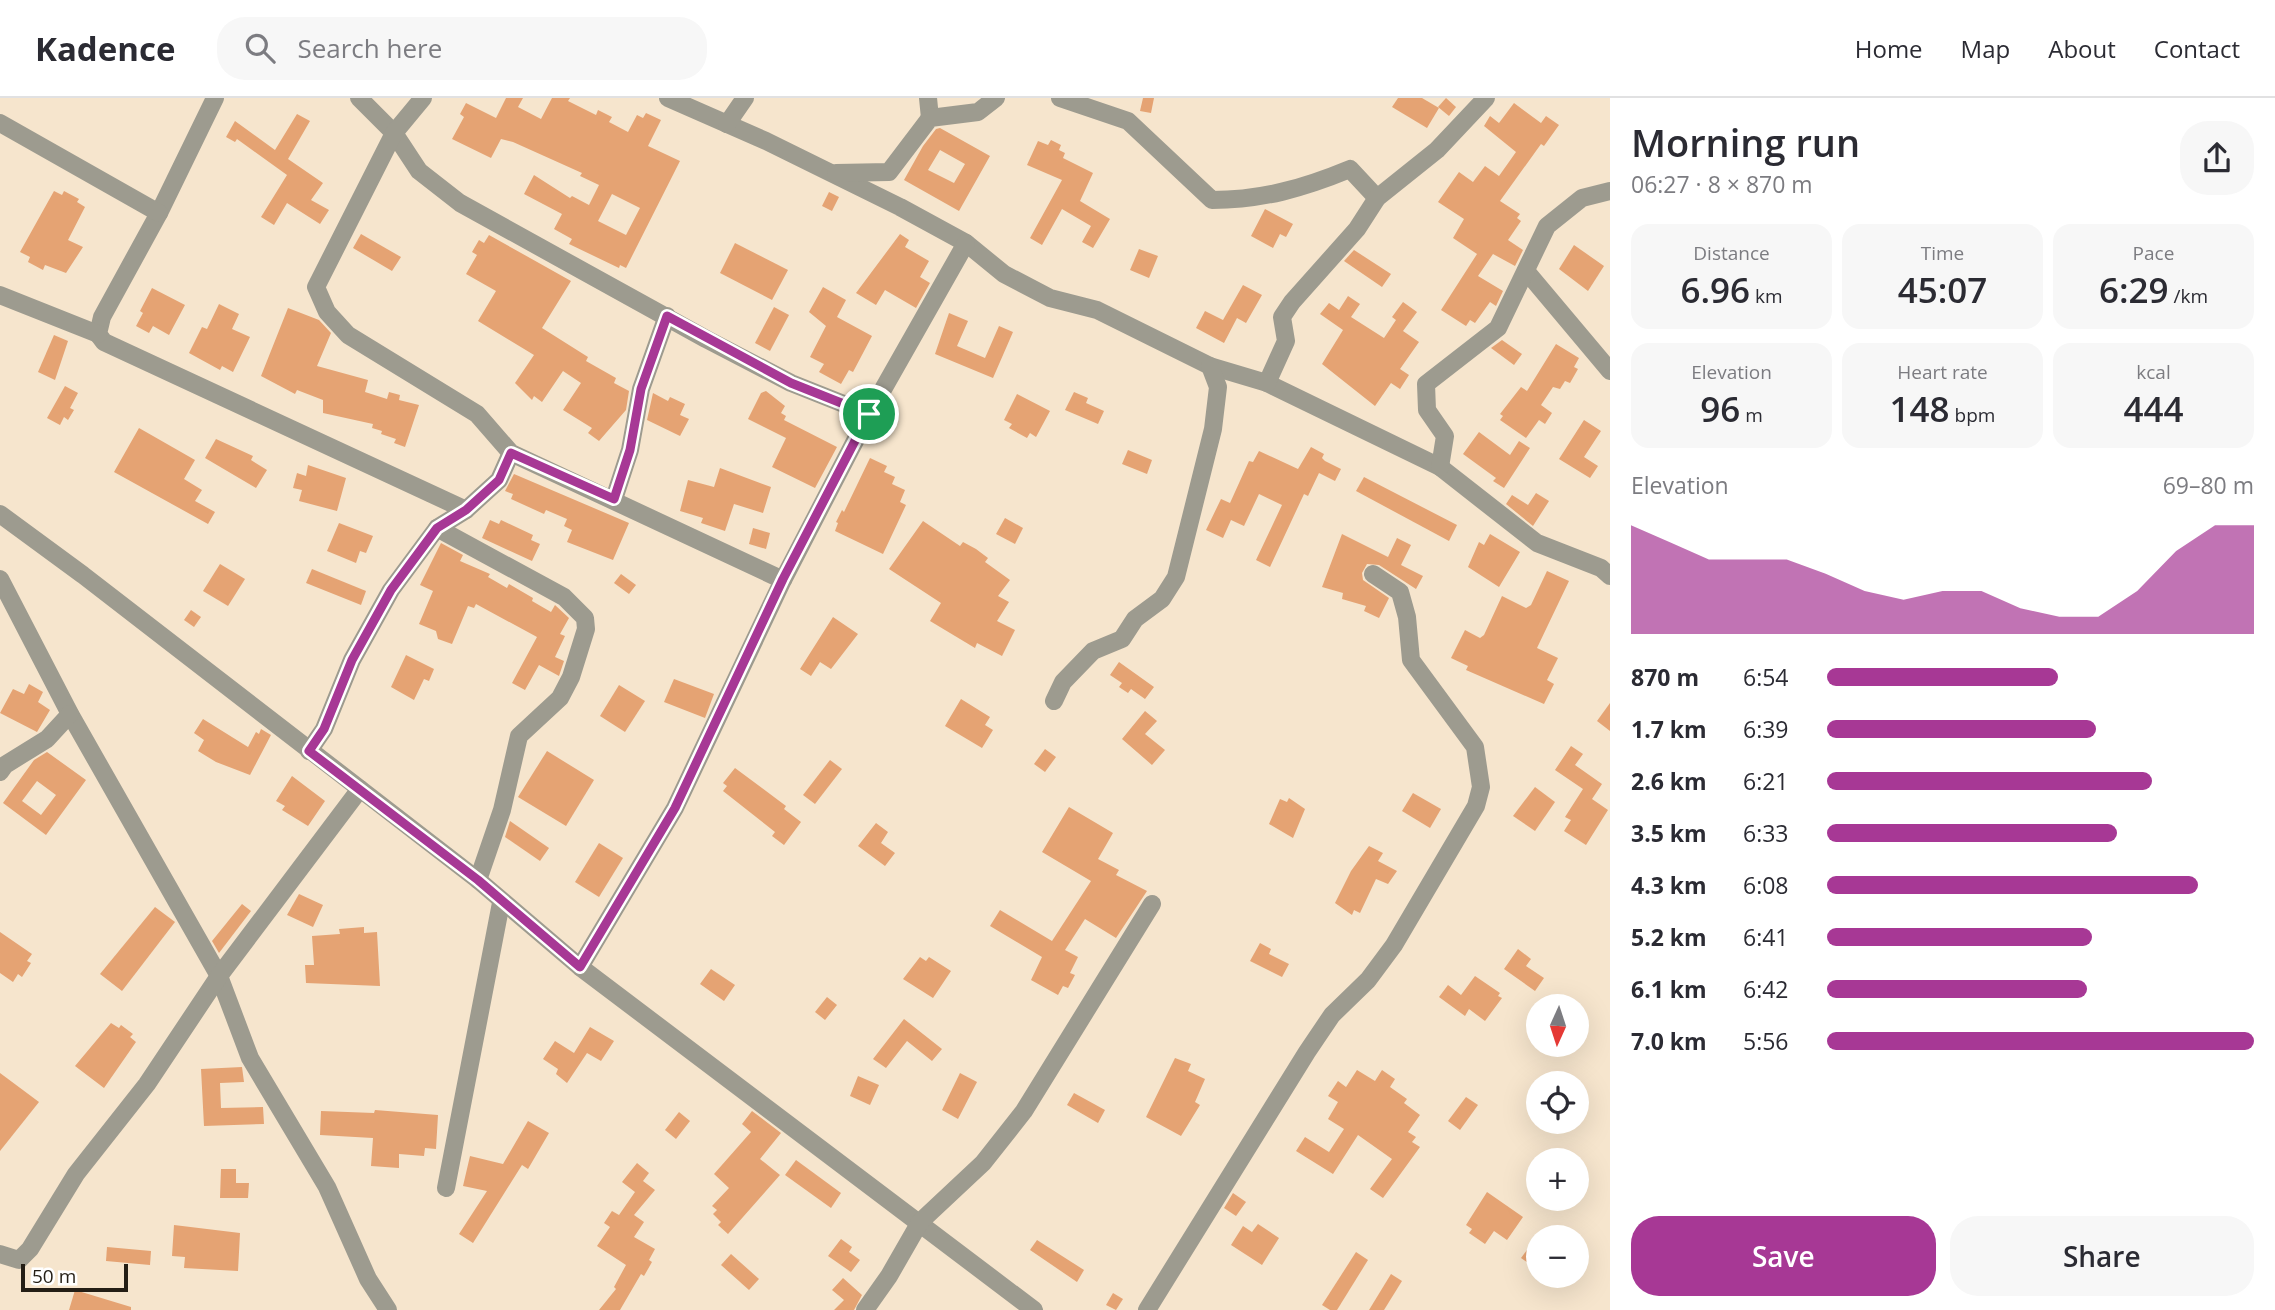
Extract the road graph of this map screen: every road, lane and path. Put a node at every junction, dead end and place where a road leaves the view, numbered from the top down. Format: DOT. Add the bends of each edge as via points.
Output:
graph roads {
  1 [pos="215,98"];
  2 [pos="359,98"];
  3 [pos="423,98"];
  4 [pos="668,98"];
  5 [pos="745,98"];
  6 [pos="928,98"];
  7 [pos="996,98"];
  8 [pos="1060,98"];
  9 [pos="1486,98"];
  10 [pos="930,118"];
  11 [pos="0,123"];
  12 [pos="727,124"];
  13 [pos="394,133"];
  14 [pos="829,173"];
  15 [pos="1610,191"];
  16 [pos="1377,198"];
  17 [pos="159,213"];
  18 [pos="966,243"];
  19 [pos="1526,271"];
  20 [pos="0,295"];
  21 [pos="667,316"];
  22 [pos="98,334"];
  23 [pos="1210,366"];
  24 [pos="1610,371"];
  25 [pos="1267,383"];
  26 [pos="869,414"];
  27 [pos="511,453"];
  28 [pos="1440,467"];
  29 [pos="614,499"];
  30 [pos="466,510"];
  31 [pos="0,514"];
  32 [pos="437,528"];
  33 [pos="1373,574"];
  34 [pos="1610,576"];
  35 [pos="0,579"];
  36 [pos="783,579"];
  37 [pos="1054,701"];
  38 [pos="70,714"];
  39 [pos="309,751"];
  40 [pos="0,772"];
  41 [pos="359,789"];
  42 [pos="478,880"];
  43 [pos="501,903"];
  44 [pos="1152,904"];
  45 [pos="580,967"];
  46 [pos="219,976"];
  47 [pos="446,1188"];
  48 [pos="920,1222"];
  49 [pos="0,1254"];
  50 [pos="388,1310"];
  51 [pos="865,1310"];
  52 [pos="1034,1310"];
  53 [pos="1147,1310"];
  1 -- 17 [label="street"];
  2 -- 13 [label="street"];
  3 -- 13 [label="street"];
  4 -- 12 [label="street"];
  5 -- 12 [label="street"];
  6 -- 10 [label="street"];
  7 -- 10 [label="street" via="978,112"];
  8 -- 16 [label="street" via="1128,121 1212,200 1251,200 1303,188 1350,169"];
  9 -- 16 [label="street" via="1437,150"];
  10 -- 14 [label="street" via="889,172"];
  11 -- 17 [label="street"];
  12 -- 14 [label="street"];
  13 -- 21 [label="street" via="419,171 460,203"];
  13 -- 27 [label="street" via="316,287 327,312 348,335 477,414"];
  14 -- 18 [label="street"];
  15 -- 19 [label="street" via="1582,198 1547,226"];
  16 -- 25 [label="street" via="1357,229 1282,317 1286,341"];
  17 -- 22 [label="street" via="102,317"];
  18 -- 23 [label="street" via="1004,274 1050,298 1097,310"];
  18 -- 26 [label="street"];
  19 -- 24 [label="street"];
  19 -- 28 [label="street" via="1498,328 1426,384 1427,410 1445,436"];
  20 -- 22 [label="street"];
  21 -- 26 [label="street" via="791,383"];
  21 -- 29 [label="street" via="641,389 630,450"];
  22 -- 30 [label="street" via="104,342"];
  23 -- 25 [label="street"];
  23 -- 37 [label="street" via="1218,387 1213,429 1176,577 1122,639 1093,650 1063,682"];
  25 -- 28 [label="street"];
  26 -- 36 [label="street"];
  27 -- 29 [label="street"];
  27 -- 30 [label="street" via="499,480"];
  28 -- 34 [label="street" via="1537,543 1601,568"];
  29 -- 36 [label="street"];
  30 -- 32 [label="street"];
  31 -- 39 [label="street"];
  32 -- 39 [label="street" via="391,590"];
  32 -- 42 [label="street" via="564,597 585,618 579,653 560,698 519,736 502,810"];
  33 -- 53 [label="street" via="1400,592 1411,660 1475,747 1481,787 1476,806 1394,945 1368,980 1332,1015"];
  35 -- 38 [label="street"];
  36 -- 45 [label="street" via="675,808"];
  38 -- 40 [label="street" via="47,739"];
  38 -- 46 [label="street"];
  39 -- 41 [label="street"];
  41 -- 42 [label="street"];
  41 -- 46 [label="street"];
  42 -- 43 [label="street"];
  43 -- 45 [label="street"];
  43 -- 47 [label="street"];
  44 -- 48 [label="street" via="1024,1111 984,1163"];
  45 -- 48 [label="street"];
  46 -- 49 [label="street" via="147,1084 76,1174 30,1249 19,1259"];
  46 -- 50 [label="street" via="250,1058 327,1187 368,1279"];
  48 -- 51 [label="street"];
  48 -- 52 [label="street"];
}
